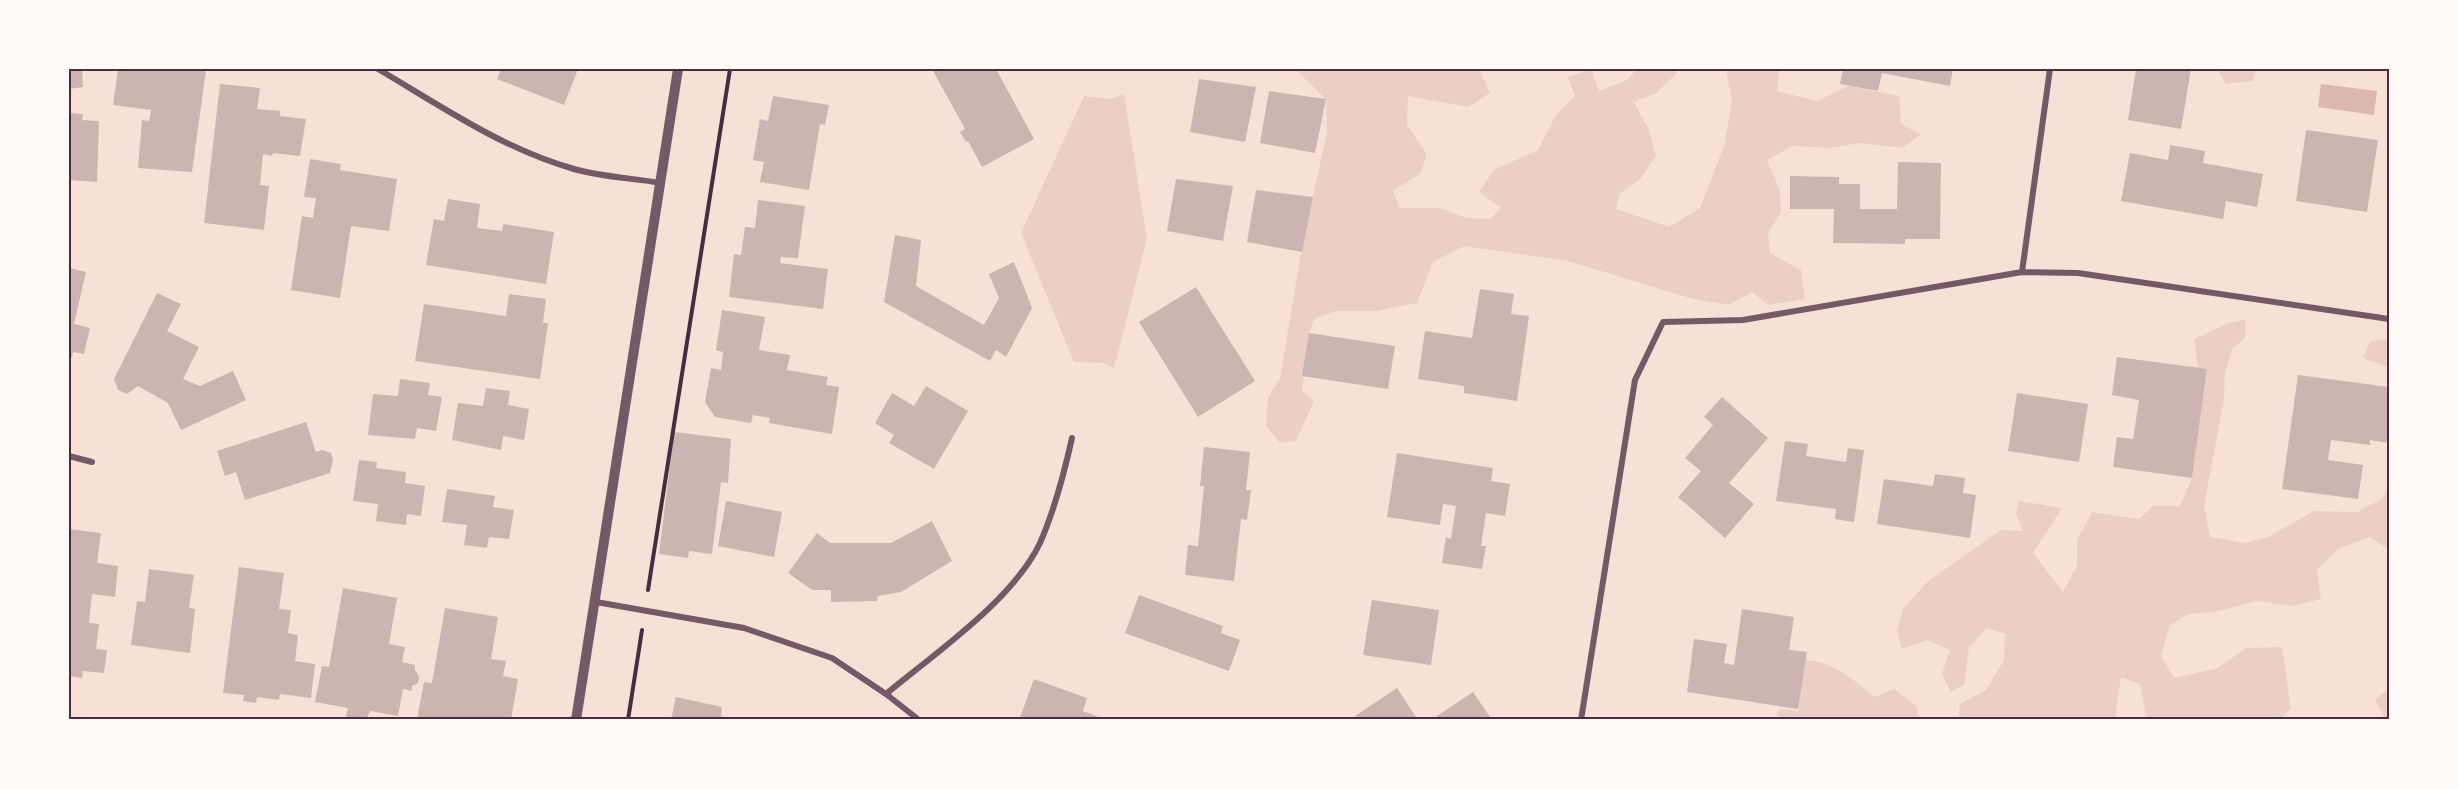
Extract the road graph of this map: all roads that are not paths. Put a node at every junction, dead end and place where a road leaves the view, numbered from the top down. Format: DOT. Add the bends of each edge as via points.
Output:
graph roads {
  1 [pos="378,69"];
  2 [pos="678,69"];
  3 [pos="2050,69"];
  4 [pos="661,183"];
  5 [pos="2022,272"];
  6 [pos="2389,319"];
  7 [pos="1072,438"];
  8 [pos="69,456"];
  9 [pos="92,462"];
  10 [pos="596,602"];
  11 [pos="886,694"];
  12 [pos="576,720"];
  13 [pos="919,720"];
  14 [pos="1581,720"];
  1 -- 4 [label="street" via="474,127 540,158 576,170"];
  2 -- 4 [label="street"];
  3 -- 5 [label="street"];
  4 -- 10 [label="street"];
  5 -- 6 [label="street" via="2078,273"];
  5 -- 14 [label="street" via="1743,320 1663,322 1635,380"];
  7 -- 11 [label="street" via="1063,481 1039,544 1018,575 992,605"];
  8 -- 9 [label="street"];
  10 -- 11 [label="street" via="744,628 832,658"];
  10 -- 12 [label="street"];
  11 -- 13 [label="street"];
}
